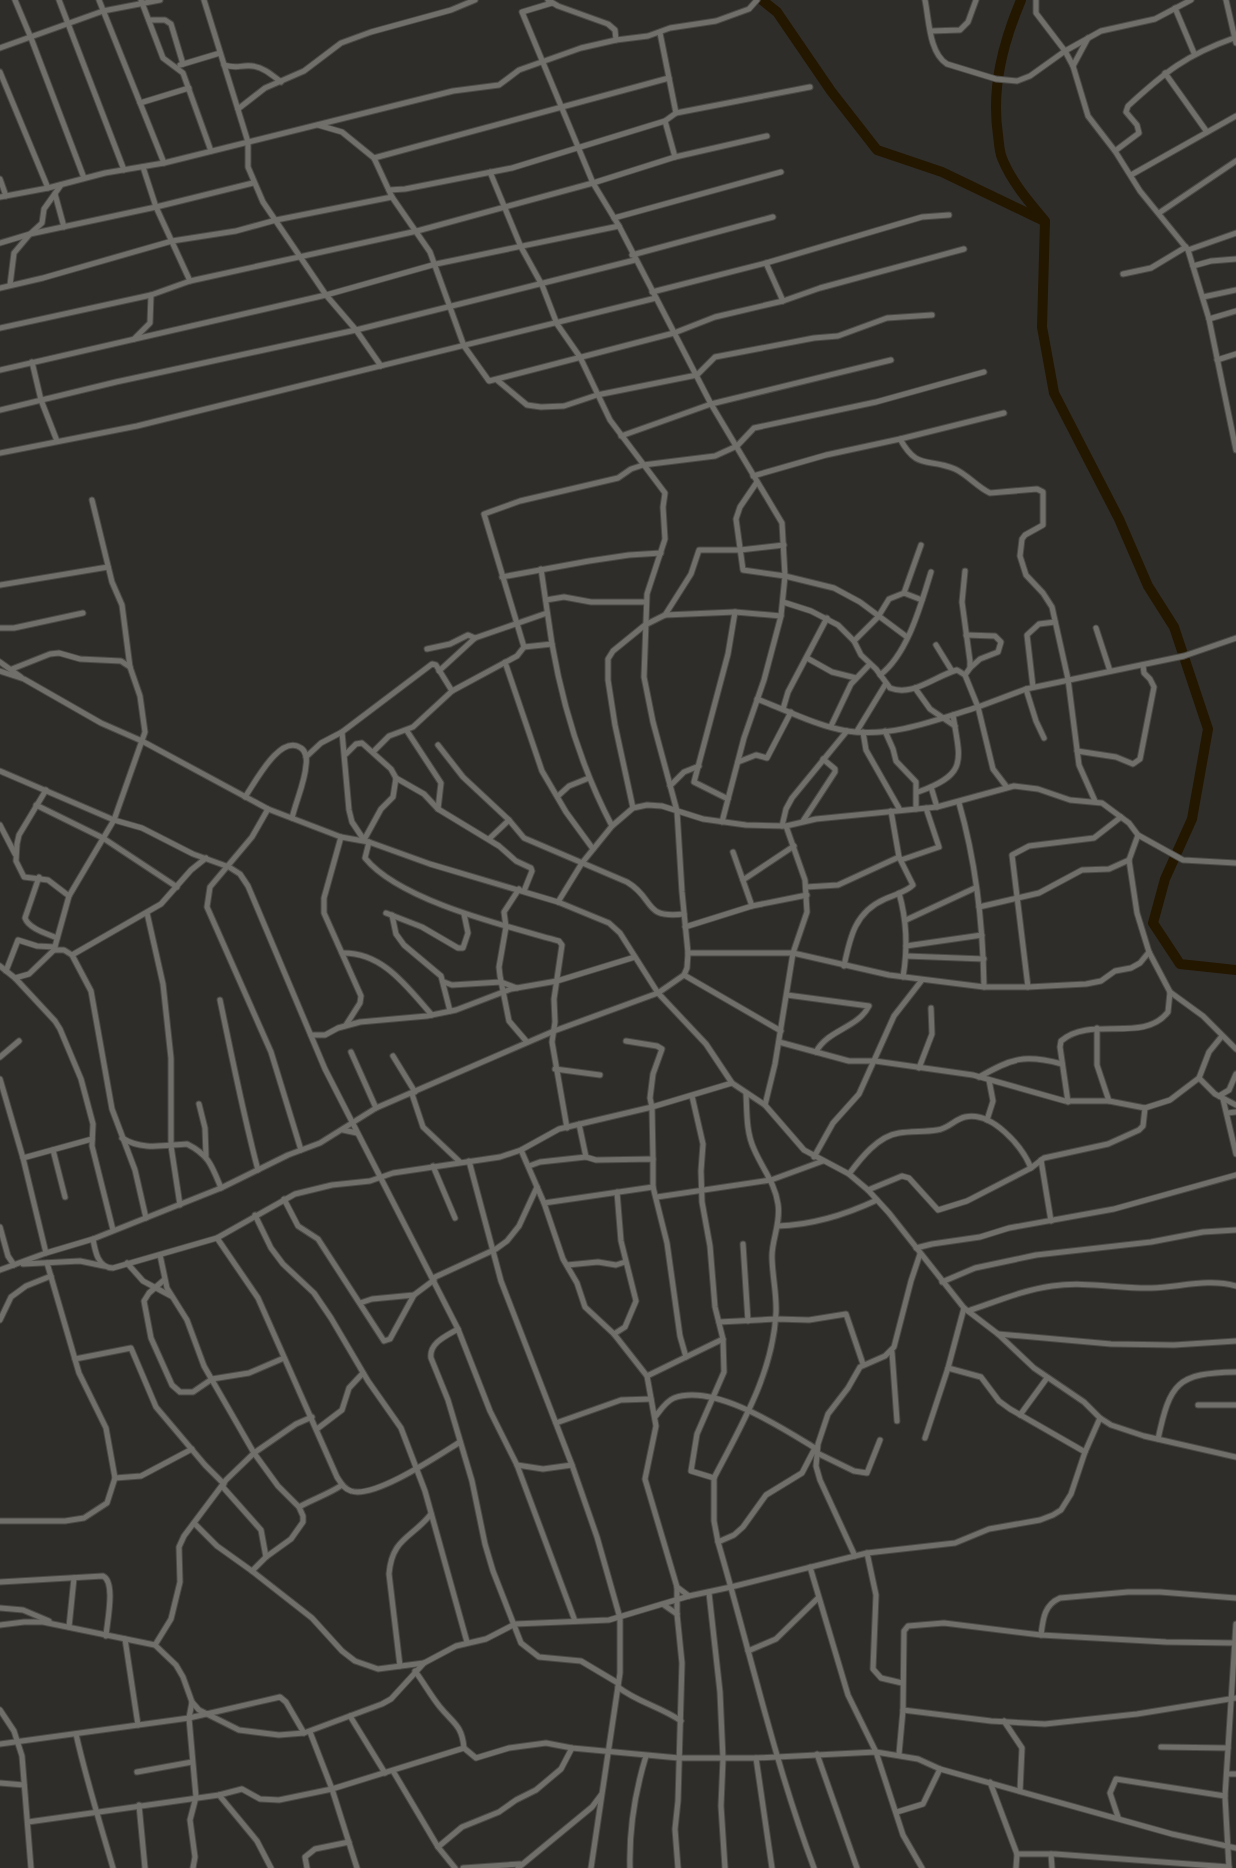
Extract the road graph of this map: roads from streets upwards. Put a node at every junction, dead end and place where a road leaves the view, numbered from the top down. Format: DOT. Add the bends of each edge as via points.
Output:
graph roads {
  1 [pos="14,0"];
  2 [pos="58,0"];
  3 [pos="99,0"];
  4 [pos="160,0"];
  5 [pos="204,0"];
  6 [pos="475,0"];
  7 [pos="758,0"];
  8 [pos="925,0"];
  9 [pos="976,0"];
  10 [pos="1036,0"];
  11 [pos="1191,0"];
  12 [pos="1226,0"];
  13 [pos="141,2"];
  14 [pos="550,2"];
  15 [pos="1175,8"];
  16 [pos="103,10"];
  17 [pos="149,20"];
  18 [pos="69,24"];
  19 [pos="932,31"];
  20 [pos="660,33"];
  21 [pos="31,38"];
  22 [pos="1088,38"];
  23 [pos="616,40"];
  24 [pos="1235,40"];
  25 [pos="0,48"];
  26 [pos="1065,51"];
  27 [pos="220,53"];
  28 [pos="1194,53"];
  29 [pos="541,62"];
  30 [pos="183,64"];
  31 [pos="224,65"];
  32 [pos="175,66"];
  33 [pos="1073,66"];
  34 [pos="236,68"];
  35 [pos="0,72"];
  36 [pos="1165,73"];
  37 [pos="228,78"];
  38 [pos="669,78"];
  39 [pos="280,82"];
  40 [pos="3,87"];
  41 [pos="810,87"];
  42 [pos="189,88"];
  43 [pos="140,103"];
  44 [pos="562,108"];
  45 [pos="238,110"];
  46 [pos="676,113"];
  47 [pos="1236,116"];
  48 [pos="665,121"];
  49 [pos="318,125"];
  50 [pos="1207,132"];
  51 [pos="767,136"];
  52 [pos="248,142"];
  53 [pos="578,147"];
  54 [pos="211,151"];
  55 [pos="1115,151"];
  56 [pos="675,157"];
  57 [pos="374,158"];
  58 [pos="1236,161"];
  59 [pos="164,163"];
  60 [pos="143,167"];
  61 [pos="124,170"];
  62 [pos="490,172"];
  63 [pos="781,172"];
  64 [pos="1131,175"];
  65 [pos="84,178"];
  66 [pos="0,179"];
  67 [pos="253,183"];
  68 [pos="593,183"];
  69 [pos="61,185"];
  70 [pos="48,188"];
  71 [pos="389,190"];
  72 [pos="55,194"];
  73 [pos="3,197"];
  74 [pos="392,197"];
  75 [pos="156,207"];
  76 [pos="504,208"];
  77 [pos="1159,213"];
  78 [pos="949,216"];
  79 [pos="773,217"];
  80 [pos="614,218"];
  81 [pos="276,220"];
  82 [pos="619,226"];
  83 [pos="64,227"];
  84 [pos="416,231"];
  85 [pos="1236,233"];
  86 [pos="30,234"];
  87 [pos="172,241"];
  88 [pos="0,243"];
  89 [pos="521,247"];
  90 [pos="1187,248"];
  91 [pos="964,249"];
  92 [pos="300,256"];
  93 [pos="634,257"];
  94 [pos="1236,259"];
  95 [pos="766,263"];
  96 [pos="436,264"];
  97 [pos="1193,266"];
  98 [pos="1123,274"];
  99 [pos="190,281"];
  100 [pos="10,285"];
  101 [pos="542,285"];
  102 [pos="0,288"];
  103 [pos="1236,290"];
  104 [pos="652,292"];
  105 [pos="151,295"];
  106 [pos="326,295"];
  107 [pos="1203,297"];
  108 [pos="656,298"];
  109 [pos="783,301"];
  110 [pos="450,306"];
  111 [pos="1236,311"];
  112 [pos="932,314"];
  113 [pos="1209,319"];
  114 [pos="557,324"];
  115 [pos="0,328"];
  116 [pos="356,330"];
  117 [pos="674,333"];
  118 [pos="134,339"];
  119 [pos="464,346"];
  120 [pos="1236,354"];
  121 [pos="580,357"];
  122 [pos="891,360"];
  123 [pos="1217,360"];
  124 [pos="32,362"];
  125 [pos="381,366"];
  126 [pos="0,370"];
  127 [pos="984,372"];
  128 [pos="697,375"];
  129 [pos="497,380"];
  130 [pos="597,395"];
  131 [pos="41,400"];
  132 [pos="711,404"];
  133 [pos="0,410"];
  134 [pos="1004,413"];
  135 [pos="621,436"];
  136 [pos="900,439"];
  137 [pos="58,441"];
  138 [pos="737,446"];
  139 [pos="1236,450"];
  140 [pos="0,453"];
  141 [pos="643,465"];
  142 [pos="753,476"];
  143 [pos="757,482"];
  144 [pos="92,500"];
  145 [pos="784,545"];
  146 [pos="921,545"];
  147 [pos="740,550"];
  148 [pos="662,553"];
  149 [pos="108,567"];
  150 [pos="541,569"];
  151 [pos="966,571"];
  152 [pos="931,572"];
  153 [pos="785,576"];
  154 [pos="502,577"];
  155 [pos="0,585"];
  156 [pos="904,593"];
  157 [pos="546,600"];
  158 [pos="922,600"];
  159 [pos="646,602"];
  160 [pos="783,602"];
  161 [pos="548,612"];
  162 [pos="735,612"];
  163 [pos="83,613"];
  164 [pos="665,615"];
  165 [pos="781,616"];
  166 [pos="878,617"];
  167 [pos="826,618"];
  168 [pos="1055,622"];
  169 [pos="517,623"];
  170 [pos="645,625"];
  171 [pos="0,628"];
  172 [pos="1096,628"];
  173 [pos="966,636"];
  174 [pos="907,637"];
  175 [pos="475,638"];
  176 [pos="1236,638"];
  177 [pos="854,641"];
  178 [pos="552,644"];
  179 [pos="936,645"];
  180 [pos="524,647"];
  181 [pos="427,648"];
  182 [pos="807,658"];
  183 [pos="0,662"];
  184 [pos="505,662"];
  185 [pos="870,664"];
  186 [pos="1143,665"];
  187 [pos="130,667"];
  188 [pos="970,668"];
  189 [pos="12,669"];
  190 [pos="0,671"];
  191 [pos="952,671"];
  192 [pos="1110,671"];
  193 [pos="439,672"];
  194 [pos="880,675"];
  195 [pos="965,675"];
  196 [pos="856,678"];
  197 [pos="24,679"];
  198 [pos="1068,679"];
  199 [pos="885,685"];
  200 [pos="1033,687"];
  201 [pos="915,688"];
  202 [pos="1026,689"];
  203 [pos="452,691"];
  204 [pos="757,699"];
  205 [pos="978,707"];
  206 [pos="783,709"];
  207 [pos="791,712"];
  208 [pos="953,715"];
  209 [pos="943,718"];
  210 [pos="831,726"];
  211 [pos="955,726"];
  212 [pos="407,731"];
  213 [pos="847,731"];
  214 [pos="857,731"];
  215 [pos="885,731"];
  216 [pos="342,732"];
  217 [pos="863,732"];
  218 [pos="1044,738"];
  219 [pos="142,741"];
  220 [pos="438,745"];
  221 [pos="1077,751"];
  222 [pos="373,752"];
  223 [pos="346,754"];
  224 [pos="306,757"];
  225 [pos="823,759"];
  226 [pos="738,762"];
  227 [pos="699,766"];
  228 [pos="0,771"];
  229 [pos="396,778"];
  230 [pos="589,778"];
  231 [pos="670,786"];
  232 [pos="1006,786"];
  233 [pos="932,787"];
  234 [pos="46,790"];
  235 [pos="555,790"];
  236 [pos="561,791"];
  237 [pos="918,792"];
  238 [pos="558,796"];
  239 [pos="245,797"];
  240 [pos="728,800"];
  241 [pos="1095,801"];
  242 [pos="959,802"];
  243 [pos="36,805"];
  244 [pos="938,807"];
  245 [pos="633,808"];
  246 [pos="926,808"];
  247 [pos="268,809"];
  248 [pos="438,809"];
  249 [pos="916,809"];
  250 [pos="900,810"];
  251 [pos="677,811"];
  252 [pos="890,811"];
  253 [pos="1121,817"];
  254 [pos="292,818"];
  255 [pos="114,820"];
  256 [pos="509,820"];
  257 [pos="803,821"];
  258 [pos="722,822"];
  259 [pos="0,825"];
  260 [pos="612,826"];
  261 [pos="784,826"];
  262 [pos="1138,835"];
  263 [pos="341,837"];
  264 [pos="103,838"];
  265 [pos="489,839"];
  266 [pos="367,841"];
  267 [pos="794,846"];
  268 [pos="593,849"];
  269 [pos="733,852"];
  270 [pos="16,854"];
  271 [pos="206,858"];
  272 [pos="900,858"];
  273 [pos="1129,860"];
  274 [pos="1236,863"];
  275 [pos="582,864"];
  276 [pos="229,867"];
  277 [pos="39,877"];
  278 [pos="743,880"];
  279 [pos="176,887"];
  280 [pos="806,887"];
  281 [pos="975,888"];
  282 [pos="521,890"];
  283 [pos="899,893"];
  284 [pos="807,895"];
  285 [pos="69,896"];
  286 [pos="1016,899"];
  287 [pos="558,902"];
  288 [pos="752,906"];
  289 [pos="979,908"];
  290 [pos="146,913"];
  291 [pos="464,914"];
  292 [pos="684,914"];
  293 [pos="906,920"];
  294 [pos="506,927"];
  295 [pos="685,927"];
  296 [pos="982,935"];
  297 [pos="57,938"];
  298 [pos="906,946"];
  299 [pos="55,949"];
  300 [pos="1149,952"];
  301 [pos="342,953"];
  302 [pos="688,953"];
  303 [pos="793,953"];
  304 [pos="72,955"];
  305 [pos="906,956"];
  306 [pos="635,957"];
  307 [pos="984,959"];
  308 [pos="0,966"];
  309 [pos="844,966"];
  310 [pos="6,971"];
  311 [pos="684,975"];
  312 [pos="903,977"];
  313 [pos="15,978"];
  314 [pos="922,980"];
  315 [pos="444,982"];
  316 [pos="502,982"];
  317 [pos="557,982"];
  318 [pos="984,987"];
  319 [pos="1028,987"];
  320 [pos="518,988"];
  321 [pos="504,991"];
  322 [pos="1170,992"];
  323 [pos="658,993"];
  324 [pos="787,996"];
  325 [pos="220,1000"];
  326 [pos="931,1008"];
  327 [pos="450,1011"];
  328 [pos="432,1015"];
  329 [pos="346,1026"];
  330 [pos="1097,1028"];
  331 [pos="554,1031"];
  332 [pos="781,1031"];
  333 [pos="311,1035"];
  334 [pos="1222,1036"];
  335 [pos="19,1041"];
  336 [pos="626,1041"];
  337 [pos="528,1042"];
  338 [pos="779,1042"];
  339 [pos="1236,1049"];
  340 [pos="351,1052"];
  341 [pos="816,1052"];
  342 [pos="393,1056"];
  343 [pos="0,1057"];
  344 [pos="875,1061"];
  345 [pos="1062,1064"];
  346 [pos="919,1068"];
  347 [pos="555,1069"];
  348 [pos="1236,1074"];
  349 [pos="600,1075"];
  350 [pos="979,1077"];
  351 [pos="1199,1078"];
  352 [pos="0,1079"];
  353 [pos="989,1080"];
  354 [pos="732,1083"];
  355 [pos="414,1093"];
  356 [pos="746,1093"];
  357 [pos="692,1096"];
  358 [pos="1221,1098"];
  359 [pos="1109,1101"];
  360 [pos="1068,1102"];
  361 [pos="199,1104"];
  362 [pos="1236,1105"];
  363 [pos="652,1106"];
  364 [pos="764,1106"];
  365 [pos="376,1108"];
  366 [pos="1145,1108"];
  367 [pos="1236,1112"];
  368 [pos="1227,1113"];
  369 [pos="987,1120"];
  370 [pos="352,1122"];
  371 [pos="579,1124"];
  372 [pos="567,1128"];
  373 [pos="343,1130"];
  374 [pos="357,1133"];
  375 [pos="122,1138"];
  376 [pos="92,1139"];
  377 [pos="171,1146"];
  378 [pos="53,1150"];
  379 [pos="300,1150"];
  380 [pos="522,1150"];
  381 [pos="1236,1154"];
  382 [pos="206,1157"];
  383 [pos="814,1157"];
  384 [pos="23,1158"];
  385 [pos="586,1158"];
  386 [pos="653,1159"];
  387 [pos="1040,1160"];
  388 [pos="468,1161"];
  389 [pos="823,1161"];
  390 [pos="460,1162"];
  391 [pos="433,1166"];
  392 [pos="529,1166"];
  393 [pos="1031,1168"];
  394 [pos="258,1170"];
  395 [pos="849,1174"];
  396 [pos="1236,1175"];
  397 [pos="380,1177"];
  398 [pos="771,1180"];
  399 [pos="537,1186"];
  400 [pos="653,1187"];
  401 [pos="220,1188"];
  402 [pos="868,1190"];
  403 [pos="702,1191"];
  404 [pos="616,1192"];
  405 [pos="65,1197"];
  406 [pos="657,1197"];
  407 [pos="284,1199"];
  408 [pos="878,1200"];
  409 [pos="544,1203"];
  410 [pos="180,1205"];
  411 [pos="255,1215"];
  412 [pos="146,1218"];
  413 [pos="455,1218"];
  414 [pos="1051,1221"];
  415 [pos="778,1226"];
  416 [pos="0,1227"];
  417 [pos="113,1230"];
  418 [pos="1236,1230"];
  419 [pos="217,1238"];
  420 [pos="93,1240"];
  421 [pos="743,1244"];
  422 [pos="916,1248"];
  423 [pos="492,1250"];
  424 [pos="46,1253"];
  425 [pos="920,1254"];
  426 [pos="160,1255"];
  427 [pos="624,1262"];
  428 [pos="47,1263"];
  429 [pos="127,1263"];
  430 [pos="21,1264"];
  431 [pos="14,1265"];
  432 [pos="566,1265"];
  433 [pos="105,1266"];
  434 [pos="0,1270"];
  435 [pos="51,1276"];
  436 [pos="434,1279"];
  437 [pos="164,1280"];
  438 [pos="942,1282"];
  439 [pos="1236,1286"];
  440 [pos="156,1289"];
  441 [pos="414,1295"];
  442 [pos="172,1296"];
  443 [pos="360,1303"];
  444 [pos="966,1309"];
  445 [pos="776,1319"];
  446 [pos="0,1320"];
  447 [pos="748,1321"];
  448 [pos="719,1322"];
  449 [pos="458,1329"];
  450 [pos="614,1334"];
  451 [pos="998,1334"];
  452 [pos="723,1339"];
  453 [pos="1236,1341"];
  454 [pos="892,1352"];
  455 [pos="686,1357"];
  456 [pos="75,1358"];
  457 [pos="284,1358"];
  458 [pos="863,1364"];
  459 [pos="948,1368"];
  460 [pos="1236,1372"];
  461 [pos="363,1373"];
  462 [pos="647,1376"];
  463 [pos="1048,1378"];
  464 [pos="212,1379"];
  465 [pos="714,1398"];
  466 [pos="651,1399"];
  467 [pos="1198,1405"];
  468 [pos="1236,1405"];
  469 [pos="748,1411"];
  470 [pos="1020,1415"];
  471 [pos="312,1417"];
  472 [pos="655,1417"];
  473 [pos="1100,1418"];
  474 [pos="897,1421"];
  475 [pos="556,1423"];
  476 [pos="317,1429"];
  477 [pos="925,1438"];
  478 [pos="1158,1439"];
  479 [pos="880,1440"];
  480 [pos="460,1442"];
  481 [pos="817,1448"];
  482 [pos="192,1449"];
  483 [pos="254,1452"];
  484 [pos="1085,1452"];
  485 [pos="1236,1455"];
  486 [pos="518,1465"];
  487 [pos="572,1465"];
  488 [pos="418,1470"];
  489 [pos="115,1478"];
  490 [pos="714,1478"];
  491 [pos="223,1485"];
  492 [pos="342,1485"];
  493 [pos="299,1507"];
  494 [pos="430,1514"];
  495 [pos="0,1521"];
  496 [pos="194,1523"];
  497 [pos="718,1542"];
  498 [pos="867,1553"];
  499 [pos="855,1556"];
  500 [pos="266,1557"];
  501 [pos="810,1567"];
  502 [pos="252,1572"];
  503 [pos="74,1578"];
  504 [pos="0,1582"];
  505 [pos="678,1587"];
  506 [pos="731,1588"];
  507 [pos="709,1593"];
  508 [pos="689,1596"];
  509 [pos="818,1598"];
  510 [pos="1236,1598"];
  511 [pos="679,1599"];
  512 [pos="664,1605"];
  513 [pos="0,1608"];
  514 [pos="677,1614"];
  515 [pos="620,1618"];
  516 [pos="575,1621"];
  517 [pos="56,1624"];
  518 [pos="516,1624"];
  519 [pos="1236,1624"];
  520 [pos="0,1625"];
  521 [pos="69,1627"];
  522 [pos="1041,1635"];
  523 [pos="106,1636"];
  524 [pos="125,1639"];
  525 [pos="467,1642"];
  526 [pos="1235,1643"];
  527 [pos="155,1645"];
  528 [pos="748,1651"];
  529 [pos="424,1663"];
  530 [pos="400,1666"];
  531 [pos="415,1671"];
  532 [pos="902,1683"];
  533 [pos="618,1685"];
  534 [pos="1234,1698"];
  535 [pos="192,1702"];
  536 [pos="0,1710"];
  537 [pos="903,1710"];
  538 [pos="206,1714"];
  539 [pos="350,1716"];
  540 [pos="189,1718"];
  541 [pos="681,1721"];
  542 [pos="1004,1721"];
  543 [pos="138,1725"];
  544 [pos="307,1733"];
  545 [pos="76,1734"];
  546 [pos="1229,1739"];
  547 [pos="1236,1739"];
  548 [pos="18,1742"];
  549 [pos="0,1744"];
  550 [pos="1161,1747"];
  551 [pos="464,1748"];
  552 [pos="572,1748"];
  553 [pos="1228,1748"];
  554 [pos="610,1752"];
  555 [pos="876,1752"];
  556 [pos="818,1754"];
  557 [pos="899,1754"];
  558 [pos="646,1756"];
  559 [pos="679,1758"];
  560 [pos="756,1758"];
  561 [pos="778,1758"];
  562 [pos="723,1759"];
  563 [pos="192,1762"];
  564 [pos="940,1769"];
  565 [pos="393,1771"];
  566 [pos="137,1772"];
  567 [pos="385,1773"];
  568 [pos="1227,1774"];
  569 [pos="1236,1774"];
  570 [pos="990,1782"];
  571 [pos="0,1783"];
  572 [pos="24,1785"];
  573 [pos="332,1789"];
  574 [pos="1020,1790"];
  575 [pos="603,1792"];
  576 [pos="219,1794"];
  577 [pos="1225,1796"];
  578 [pos="196,1797"];
  579 [pos="183,1799"];
  580 [pos="139,1805"];
  581 [pos="191,1809"];
  582 [pos="98,1810"];
  583 [pos="897,1812"];
  584 [pos="1118,1817"];
  585 [pos="28,1822"];
  586 [pos="349,1842"];
  587 [pos="438,1847"];
  588 [pos="1227,1848"];
  589 [pos="1236,1848"];
  590 [pos="1017,1854"];
  591 [pos="1051,1854"];
  592 [pos="1125,1860"];
  593 [pos="519,1866"];
  594 [pos="1229,1867"];
  595 [pos="31,1868"];
  596 [pos="113,1868"];
  597 [pos="146,1868"];
  598 [pos="193,1868"];
  599 [pos="270,1868"];
  600 [pos="307,1868"];
  601 [pos="357,1868"];
  602 [pos="455,1868"];
  603 [pos="463,1868"];
  604 [pos="592,1868"];
  605 [pos="630,1868"];
  606 [pos="678,1868"];
  607 [pos="724,1868"];
  608 [pos="772,1868"];
  609 [pos="814,1868"];
  610 [pos="857,1868"];
  611 [pos="922,1868"];
  612 [pos="1016,1868"];
  613 [pos="1052,1868"];
  614 [pos="1125,1868"];
  1 -- 21 [label="street"];
  2 -- 18 [label="street"];
  3 -- 16 [label="street"];
  4 -- 13 [label="street"];
  5 -- 27 [label="street"];
  6 -- 39 [label="street" via="341,43 304,71"];
  7 -- 20 [label="street" via="749,9 716,21 670,28"];
  8 -- 19 [label="street"];
  9 -- 19 [label="street" via="968,22 960,30"];
  10 -- 26 [label="street" via="1036,13"];
  11 -- 15 [label="street"];
  12 -- 24 [label="street"];
  13 -- 16 [label="street"];
  13 -- 17 [label="street"];
  14 -- 23 [label="street" via="608,24 615,30"];
  14 -- 29 [label="street" via="522,12"];
  15 -- 22 [label="street" via="1155,20 1111,28"];
  15 -- 28 [label="street"];
  16 -- 18 [label="street"];
  16 -- 43 [label="street"];
  17 -- 30 [label="street" via="165,20 171,24"];
  17 -- 32 [label="street" via="164,58"];
  18 -- 21 [label="street"];
  18 -- 61 [label="street"];
  19 -- 26 [label="street" via="937,54 943,62 1009,82 1030,76"];
  20 -- 23 [label="street"];
  20 -- 38 [label="street"];
  21 -- 25 [label="street"];
  21 -- 65 [label="street"];
  22 -- 26 [label="street"];
  22 -- 33 [label="street"];
  23 -- 29 [label="street"];
  24 -- 28 [label="street"];
  26 -- 33 [label="street"];
  27 -- 30 [label="street"];
  27 -- 31 [label="street"];
  28 -- 36 [label="street"];
  29 -- 44 [label="street"];
  29 -- 49 [label="street" via="519,70 499,85 452,91"];
  30 -- 32 [label="street"];
  31 -- 34 [label="street"];
  31 -- 37 [label="street"];
  32 -- 42 [label="street" via="183,73"];
  33 -- 55 [label="street" via="1088,116"];
  34 -- 37 [label="street"];
  34 -- 39 [label="street" via="260,67"];
  35 -- 40 [label="street"];
  36 -- 50 [label="street"];
  36 -- 55 [label="street" via="1128,106 1126,112 1137,125 1139,133"];
  37 -- 45 [label="street"];
  38 -- 44 [label="street"];
  38 -- 46 [label="street"];
  39 -- 45 [label="street" via="265,88"];
  40 -- 70 [label="street"];
  41 -- 46 [label="street"];
  42 -- 43 [label="street"];
  42 -- 54 [label="street"];
  43 -- 59 [label="street"];
  44 -- 53 [label="street"];
  44 -- 57 [label="street"];
  45 -- 52 [label="street"];
  46 -- 48 [label="street"];
  47 -- 50 [label="street"];
  48 -- 53 [label="street"];
  48 -- 56 [label="street"];
  49 -- 52 [label="street"];
  49 -- 57 [label="street" via="342,132"];
  50 -- 64 [label="street"];
  51 -- 56 [label="street"];
  52 -- 54 [label="street"];
  52 -- 67 [label="street" via="247,158"];
  53 -- 62 [label="street"];
  53 -- 68 [label="street"];
  54 -- 59 [label="street"];
  55 -- 64 [label="street"];
  56 -- 68 [label="street"];
  57 -- 71 [label="street"];
  58 -- 77 [label="street"];
  59 -- 60 [label="street"];
  60 -- 61 [label="street"];
  60 -- 75 [label="street"];
  61 -- 65 [label="street"];
  62 -- 71 [label="street" via="405,190"];
  62 -- 76 [label="street"];
  63 -- 80 [label="street"];
  64 -- 77 [label="street"];
  65 -- 69 [label="street"];
  66 -- 73 [label="street"];
  67 -- 75 [label="street"];
  67 -- 81 [label="street"];
  68 -- 76 [label="street"];
  68 -- 80 [label="street"];
  69 -- 70 [label="street"];
  69 -- 72 [label="street"];
  70 -- 73 [label="street"];
  71 -- 74 [label="street"];
  72 -- 83 [label="street"];
  72 -- 86 [label="street" via="44,209 42,223"];
  74 -- 81 [label="street"];
  74 -- 84 [label="street"];
  75 -- 83 [label="street"];
  75 -- 87 [label="street"];
  76 -- 84 [label="street"];
  76 -- 89 [label="street"];
  77 -- 90 [label="street"];
  78 -- 95 [label="street" via="922,217"];
  79 -- 93 [label="street"];
  80 -- 82 [label="street"];
  81 -- 87 [label="street" via="236,232"];
  81 -- 92 [label="street"];
  82 -- 89 [label="street"];
  82 -- 93 [label="street"];
  83 -- 86 [label="street"];
  84 -- 92 [label="street"];
  84 -- 96 [label="street"];
  85 -- 90 [label="street"];
  86 -- 88 [label="street"];
  86 -- 100 [label="street" via="14,253"];
  87 -- 99 [label="street"];
  87 -- 100 [label="street"];
  89 -- 96 [label="street"];
  89 -- 101 [label="street"];
  90 -- 97 [label="street"];
  90 -- 98 [label="street" via="1151,268"];
  91 -- 109 [label="street"];
  92 -- 99 [label="street"];
  92 -- 106 [label="street"];
  93 -- 101 [label="street"];
  93 -- 104 [label="street"];
  94 -- 97 [label="street"];
  95 -- 104 [label="street"];
  95 -- 109 [label="street"];
  96 -- 106 [label="street"];
  96 -- 110 [label="street"];
  97 -- 107 [label="street"];
  99 -- 105 [label="street"];
  100 -- 102 [label="street"];
  101 -- 110 [label="street"];
  101 -- 114 [label="street"];
  103 -- 107 [label="street"];
  104 -- 108 [label="street"];
  105 -- 115 [label="street"];
  105 -- 118 [label="street" via="150,323"];
  106 -- 116 [label="street"];
  106 -- 118 [label="street"];
  107 -- 113 [label="street"];
  108 -- 114 [label="street"];
  108 -- 117 [label="street"];
  109 -- 117 [label="street" via="714,317"];
  110 -- 116 [label="street"];
  110 -- 119 [label="street"];
  111 -- 113 [label="street"];
  112 -- 128 [label="street" via="887,318 838,336 714,357"];
  113 -- 123 [label="street"];
  114 -- 119 [label="street"];
  114 -- 121 [label="street"];
  116 -- 125 [label="street"];
  116 -- 131 [label="street"];
  117 -- 121 [label="street"];
  117 -- 128 [label="street"];
  118 -- 124 [label="street"];
  119 -- 125 [label="street"];
  119 -- 129 [label="street" via="487,380"];
  120 -- 123 [label="street"];
  121 -- 129 [label="street"];
  121 -- 130 [label="street"];
  122 -- 132 [label="street"];
  123 -- 139 [label="street"];
  124 -- 126 [label="street"];
  124 -- 131 [label="street"];
  125 -- 137 [label="street" via="137,426"];
  127 -- 138 [label="street" via="876,402 754,428"];
  128 -- 130 [label="street"];
  128 -- 132 [label="street"];
  129 -- 130 [label="street" via="523,403 541,407 564,406"];
  130 -- 135 [label="street"];
  131 -- 133 [label="street"];
  131 -- 137 [label="street"];
  132 -- 135 [label="street"];
  132 -- 138 [label="street"];
  134 -- 136 [label="street"];
  135 -- 141 [label="street"];
  136 -- 142 [label="street" via="826,455"];
  136 -- 168 [label="street" via="915,459 955,469 990,493 1037,489 1043,492 1043,525 1025,535 1020,551 1026,575 1048,600"];
  137 -- 140 [label="street"];
  138 -- 141 [label="street" via="715,456"];
  138 -- 142 [label="street"];
  141 -- 148 [label="street" via="665,493"];
  141 -- 154 [label="street" via="618,478 486,512 484,517"];
  142 -- 143 [label="street"];
  143 -- 145 [label="street" via="782,523"];
  143 -- 147 [label="street" via="738,510 736,524"];
  144 -- 149 [label="street"];
  145 -- 147 [label="street"];
  145 -- 153 [label="street"];
  146 -- 156 [label="street"];
  147 -- 153 [label="street" via="743,570"];
  147 -- 164 [label="street" via="700,550 691,574"];
  148 -- 150 [label="street"];
  148 -- 159 [label="street"];
  149 -- 155 [label="street"];
  149 -- 187 [label="street" via="122,605"];
  150 -- 154 [label="street"];
  150 -- 157 [label="street"];
  151 -- 173 [label="street" via="962,602"];
  152 -- 158 [label="street"];
  153 -- 160 [label="street"];
  153 -- 166 [label="street" via="834,588 860,602"];
  154 -- 169 [label="street"];
  156 -- 158 [label="street"];
  156 -- 166 [label="street" via="889,600"];
  157 -- 159 [label="street" via="564,597 590,602"];
  157 -- 161 [label="street"];
  158 -- 174 [label="street"];
  159 -- 170 [label="street"];
  160 -- 165 [label="street"];
  160 -- 167 [label="street"];
  161 -- 169 [label="street"];
  161 -- 178 [label="street"];
  162 -- 164 [label="street"];
  162 -- 165 [label="street"];
  162 -- 227 [label="street" via="728,654"];
  163 -- 171 [label="street"];
  164 -- 170 [label="street"];
  165 -- 204 [label="street"];
  166 -- 174 [label="street"];
  166 -- 177 [label="street"];
  167 -- 177 [label="street"];
  167 -- 182 [label="street"];
  168 -- 198 [label="street"];
  168 -- 200 [label="street" via="1040,624 1027,635"];
  169 -- 175 [label="street"];
  169 -- 180 [label="street"];
  170 -- 231 [label="street" via="644,676"];
  170 -- 245 [label="street" via="610,654 607,664 615,725"];
  172 -- 192 [label="street"];
  173 -- 188 [label="street"];
  173 -- 188 [label="street" via="995,636 1001,642 998,652 980,659"];
  174 -- 194 [label="street" via="894,660"];
  175 -- 181 [label="street" via="468,635 450,644"];
  175 -- 193 [label="street"];
  176 -- 186 [label="street" via="1184,656"];
  177 -- 185 [label="street"];
  178 -- 180 [label="street"];
  178 -- 230 [label="street" via="573,730"];
  179 -- 191 [label="street"];
  180 -- 184 [label="street" via="517,656"];
  182 -- 196 [label="street" via="832,672"];
  182 -- 206 [label="street" via="788,692"];
  183 -- 189 [label="street"];
  184 -- 203 [label="street"];
  184 -- 235 [label="street" via="542,771"];
  185 -- 194 [label="street"];
  185 -- 196 [label="street"];
  186 -- 192 [label="street"];
  186 -- 221 [label="street" via="1144,673 1154,687 1140,759 1132,764 1116,757"];
  187 -- 189 [label="street" via="121,660 80,659 59,653"];
  187 -- 219 [label="street" via="140,696 145,732"];
  188 -- 195 [label="street"];
  189 -- 197 [label="street"];
  190 -- 197 [label="street"];
  191 -- 195 [label="street"];
  191 -- 201 [label="street"];
  192 -- 198 [label="street"];
  193 -- 203 [label="street"];
  193 -- 216 [label="street" via="432,664"];
  194 -- 199 [label="street"];
  195 -- 205 [label="street"];
  196 -- 210 [label="street" via="845,693"];
  197 -- 219 [label="street" via="101,723"];
  198 -- 200 [label="street"];
  198 -- 221 [label="street"];
  199 -- 201 [label="street" via="901,691"];
  199 -- 214 [label="street"];
  200 -- 202 [label="street"];
  201 -- 209 [label="street" via="930,710"];
  202 -- 205 [label="street"];
  202 -- 218 [label="street"];
  203 -- 212 [label="street"];
  204 -- 206 [label="street"];
  204 -- 226 [label="street"];
  205 -- 208 [label="street"];
  205 -- 232 [label="street" via="990,763"];
  206 -- 207 [label="street"];
  207 -- 210 [label="street"];
  207 -- 226 [label="street" via="767,758 756,755"];
  208 -- 209 [label="street"];
  208 -- 211 [label="street"];
  209 -- 211 [label="street"];
  209 -- 215 [label="street"];
  210 -- 213 [label="street"];
  211 -- 233 [label="street" via="959,762 947,778"];
  212 -- 222 [label="street" via="389,736"];
  212 -- 248 [label="street" via="441,783"];
  213 -- 214 [label="street"];
  213 -- 225 [label="street"];
  214 -- 217 [label="street"];
  215 -- 217 [label="street"];
  215 -- 237 [label="street" via="896,761 914,779"];
  216 -- 223 [label="street"];
  216 -- 224 [label="street" via="321,743"];
  217 -- 250 [label="street" via="866,750"];
  219 -- 239 [label="street"];
  219 -- 255 [label="street"];
  220 -- 256 [label="street" via="464,777"];
  221 -- 241 [label="street" via="1083,776"];
  222 -- 223 [label="street" via="359,742"];
  222 -- 229 [label="street"];
  223 -- 266 [label="street" via="349,810 352,822"];
  224 -- 239 [label="street" via="303,748 288,744 271,758"];
  224 -- 254 [label="street"];
  225 -- 257 [label="street" via="835,772"];
  225 -- 261 [label="street" via="792,798 786,809"];
  226 -- 240 [label="street"];
  227 -- 231 [label="street" via="678,776"];
  227 -- 240 [label="street" via="695,784"];
  228 -- 234 [label="street"];
  229 -- 248 [label="street" via="424,794"];
  229 -- 266 [label="street" via="393,797 381,810"];
  230 -- 236 [label="street"];
  230 -- 260 [label="street"];
  231 -- 251 [label="street"];
  232 -- 241 [label="street" via="1038,789 1070,800"];
  232 -- 242 [label="street"];
  233 -- 237 [label="street"];
  233 -- 244 [label="street"];
  234 -- 243 [label="street"];
  234 -- 255 [label="street"];
  235 -- 236 [label="street"];
  235 -- 238 [label="street"];
  236 -- 238 [label="street"];
  237 -- 249 [label="street"];
  238 -- 268 [label="street"];
  239 -- 247 [label="street"];
  240 -- 258 [label="street"];
  241 -- 253 [label="street" via="1108,806"];
  242 -- 244 [label="street"];
  242 -- 281 [label="street" via="971,847"];
  243 -- 264 [label="street"];
  243 -- 270 [label="street" via="19,835"];
  244 -- 246 [label="street"];
  245 -- 251 [label="street" via="662,806"];
  245 -- 260 [label="street"];
  246 -- 249 [label="street"];
  246 -- 272 [label="street" via="939,847"];
  247 -- 254 [label="street"];
  247 -- 276 [label="street"];
  248 -- 265 [label="street"];
  249 -- 250 [label="street"];
  250 -- 252 [label="street"];
  251 -- 258 [label="street"];
  251 -- 292 [label="street"];
  252 -- 257 [label="street"];
  252 -- 272 [label="street"];
  253 -- 262 [label="street"];
  253 -- 286 [label="street" via="1094,838 1029,846 1015,852 1011,858"];
  254 -- 263 [label="street"];
  255 -- 264 [label="street"];
  255 -- 271 [label="street" via="142,828"];
  256 -- 265 [label="street"];
  256 -- 275 [label="street" via="524,838"];
  257 -- 261 [label="street"];
  258 -- 261 [label="street"];
  259 -- 270 [label="street"];
  260 -- 268 [label="street"];
  261 -- 267 [label="street"];
  262 -- 273 [label="street"];
  262 -- 274 [label="street" via="1183,860"];
  263 -- 266 [label="street"];
  263 -- 301 [label="street" via="324,898 324,913"];
  264 -- 279 [label="street"];
  264 -- 285 [label="street"];
  265 -- 282 [label="street" via="516,861 532,869"];
  266 -- 282 [label="street" via="430,864"];
  266 -- 291 [label="street" via="366,858 379,872 406,889"];
  267 -- 278 [label="street"];
  267 -- 280 [label="street"];
  268 -- 275 [label="street"];
  269 -- 278 [label="street"];
  270 -- 277 [label="street" via="24,877"];
  271 -- 276 [label="street"];
  271 -- 279 [label="street"];
  272 -- 280 [label="street" via="838,885"];
  272 -- 283 [label="street" via="913,885"];
  273 -- 286 [label="street" via="1109,869 1082,870 1046,890"];
  273 -- 300 [label="street" via="1137,914"];
  275 -- 287 [label="street"];
  275 -- 292 [label="street" via="636,887 653,909 663,916"];
  276 -- 333 [label="street" via="240,874 248,886"];
  276 -- 379 [label="street" via="210,887 207,906 271,1052"];
  277 -- 285 [label="street" via="56,884"];
  277 -- 297 [label="street" via="26,922"];
  278 -- 288 [label="street"];
  279 -- 290 [label="street" via="161,904"];
  280 -- 284 [label="street"];
  281 -- 289 [label="street"];
  281 -- 293 [label="street"];
  282 -- 287 [label="street"];
  282 -- 294 [label="street" via="504,912"];
  283 -- 293 [label="street"];
  283 -- 309 [label="street" via="877,903 856,922 849,938"];
  284 -- 288 [label="street"];
  284 -- 303 [label="street" via="807,912"];
  285 -- 297 [label="street"];
  286 -- 289 [label="street"];
  286 -- 319 [label="street"];
  287 -- 306 [label="street" via="614,928"];
  288 -- 295 [label="street"];
  289 -- 296 [label="street"];
  290 -- 304 [label="street"];
  290 -- 377 [label="street" via="161,968 171,1058"];
  291 -- 294 [label="street"];
  291 -- 315 [label="street" via="467,937 463,948 422,926 389,914 404,945 434,969"];
  292 -- 295 [label="street"];
  293 -- 298 [label="street"];
  294 -- 316 [label="street" via="499,967"];
  294 -- 317 [label="street" via="559,941 563,948"];
  295 -- 302 [label="street"];
  296 -- 298 [label="street"];
  296 -- 307 [label="street"];
  297 -- 299 [label="street"];
  298 -- 305 [label="street"];
  299 -- 304 [label="street"];
  299 -- 310 [label="street" via="18,940"];
  299 -- 313 [label="street" via="29,974"];
  300 -- 319 [label="street" via="1140,963 1115,971 1101,981"];
  300 -- 322 [label="street"];
  301 -- 328 [label="street" via="360,954 383,965"];
  301 -- 329 [label="street" via="361,996"];
  302 -- 303 [label="street"];
  302 -- 311 [label="street" via="688,968"];
  303 -- 309 [label="street"];
  303 -- 324 [label="street"];
  304 -- 375 [label="street" via="91,991 112,1109"];
  305 -- 307 [label="street"];
  305 -- 312 [label="street"];
  306 -- 317 [label="street"];
  306 -- 323 [label="street"];
  307 -- 318 [label="street"];
  308 -- 310 [label="street"];
  309 -- 312 [label="street"];
  310 -- 313 [label="street"];
  311 -- 323 [label="street"];
  311 -- 332 [label="street"];
  312 -- 314 [label="street"];
  313 -- 376 [label="street" via="60,1028 81,1079 94,1128"];
  314 -- 318 [label="street"];
  314 -- 344 [label="street" via="899,1008"];
  315 -- 316 [label="street" via="452,985"];
  315 -- 327 [label="street"];
  316 -- 320 [label="street"];
  316 -- 321 [label="street"];
  317 -- 320 [label="street"];
  317 -- 331 [label="street"];
  318 -- 319 [label="street"];
  320 -- 321 [label="street"];
  321 -- 327 [label="street"];
  321 -- 337 [label="street" via="509,1021"];
  322 -- 330 [label="street" via="1168,1012 1158,1021 1127,1028"];
  322 -- 334 [label="street" via="1197,1011"];
  323 -- 331 [label="street"];
  323 -- 354 [label="street" via="706,1044"];
  324 -- 332 [label="street"];
  324 -- 341 [label="street" via="869,1006 843,1030 826,1038"];
  325 -- 394 [label="street"];
  326 -- 346 [label="street" via="932,1034"];
  327 -- 328 [label="street"];
  328 -- 329 [label="street"];
  329 -- 333 [label="street" via="325,1036"];
  330 -- 345 [label="street" via="1078,1030 1061,1041"];
  330 -- 359 [label="street" via="1097,1065"];
  331 -- 337 [label="street"];
  331 -- 347 [label="street"];
  332 -- 338 [label="street"];
  333 -- 370 [label="street"];
  334 -- 339 [label="street"];
  334 -- 351 [label="street" via="1210,1052"];
  335 -- 343 [label="street"];
  336 -- 363 [label="street" via="662,1049 653,1074"];
  337 -- 355 [label="street"];
  338 -- 341 [label="street"];
  338 -- 364 [label="street"];
  340 -- 365 [label="street"];
  341 -- 344 [label="street" via="849,1062"];
  342 -- 355 [label="street"];
  344 -- 346 [label="street"];
  344 -- 383 [label="street" via="859,1094 833,1123"];
  345 -- 350 [label="street" via="1026,1057 1010,1061"];
  345 -- 360 [label="street"];
  346 -- 350 [label="street"];
  347 -- 349 [label="street"];
  347 -- 372 [label="street"];
  348 -- 358 [label="street" via="1229,1090"];
  350 -- 353 [label="street"];
  351 -- 358 [label="street"];
  351 -- 366 [label="street" via="1170,1100"];
  352 -- 384 [label="street"];
  353 -- 360 [label="street"];
  353 -- 369 [label="street" via="993,1101"];
  354 -- 356 [label="street"];
  354 -- 357 [label="street"];
  355 -- 365 [label="street"];
  355 -- 390 [label="street" via="423,1128"];
  356 -- 364 [label="street"];
  356 -- 398 [label="street" via="753,1148"];
  357 -- 363 [label="street"];
  357 -- 403 [label="street" via="703,1144"];
  358 -- 362 [label="street"];
  358 -- 368 [label="street"];
  359 -- 360 [label="street"];
  359 -- 366 [label="street"];
  361 -- 382 [label="street" via="205,1128"];
  363 -- 371 [label="street"];
  363 -- 386 [label="street"];
  364 -- 383 [label="street"];
  365 -- 370 [label="street"];
  366 -- 387 [label="street" via="1139,1130 1108,1144"];
  367 -- 368 [label="street"];
  368 -- 381 [label="street"];
  369 -- 393 [label="street" via="1011,1139"];
  369 -- 395 [label="street" via="967,1116 938,1130 894,1134 869,1150"];
  370 -- 373 [label="street"];
  370 -- 374 [label="street"];
  371 -- 372 [label="street"];
  371 -- 385 [label="street"];
  372 -- 380 [label="street" via="553,1132"];
  373 -- 374 [label="street"];
  373 -- 379 [label="street"];
  374 -- 397 [label="street"];
  375 -- 377 [label="street" via="144,1146"];
  375 -- 412 [label="street" via="135,1170"];
  376 -- 378 [label="street"];
  376 -- 417 [label="street"];
  377 -- 382 [label="street" via="187,1144"];
  377 -- 410 [label="street"];
  378 -- 384 [label="street"];
  378 -- 405 [label="street"];
  379 -- 394 [label="street"];
  380 -- 388 [label="street"];
  380 -- 392 [label="street"];
  382 -- 401 [label="street"];
  383 -- 389 [label="street"];
  384 -- 424 [label="street"];
  385 -- 386 [label="street"];
  385 -- 392 [label="street"];
  386 -- 400 [label="street"];
  387 -- 393 [label="street"];
  387 -- 414 [label="street"];
  388 -- 390 [label="street"];
  388 -- 423 [label="street"];
  389 -- 395 [label="street"];
  389 -- 398 [label="street"];
  390 -- 391 [label="street"];
  391 -- 397 [label="street"];
  391 -- 413 [label="street"];
  392 -- 399 [label="street"];
  393 -- 402 [label="street" via="966,1201 938,1210 906,1177"];
  394 -- 401 [label="street"];
  395 -- 402 [label="street"];
  396 -- 414 [label="street" via="1114,1209"];
  397 -- 407 [label="street" via="325,1186"];
  397 -- 436 [label="street"];
  398 -- 403 [label="street"];
  398 -- 415 [label="street" via="779,1207"];
  399 -- 409 [label="street"];
  399 -- 423 [label="street" via="514,1235"];
  400 -- 404 [label="street"];
  400 -- 406 [label="street"];
  401 -- 410 [label="street"];
  402 -- 408 [label="street"];
  403 -- 406 [label="street"];
  403 -- 448 [label="street"];
  404 -- 409 [label="street"];
  404 -- 427 [label="street"];
  406 -- 455 [label="street"];
  407 -- 411 [label="street"];
  407 -- 443 [label="street" via="298,1226 318,1239"];
  408 -- 415 [label="street" via="847,1213"];
  408 -- 422 [label="street"];
  409 -- 432 [label="street"];
  410 -- 412 [label="street"];
  411 -- 419 [label="street"];
  411 -- 461 [label="street" via="270,1248 314,1293"];
  412 -- 417 [label="street"];
  414 -- 422 [label="street"];
  415 -- 445 [label="street" via="772,1258"];
  416 -- 431 [label="street" via="8,1256"];
  417 -- 420 [label="street"];
  418 -- 438 [label="street" via="1036,1255 975,1268"];
  419 -- 426 [label="street"];
  419 -- 457 [label="street" via="254,1290"];
  420 -- 424 [label="street"];
  420 -- 433 [label="street" via="99,1260"];
  421 -- 447 [label="street"];
  422 -- 425 [label="street"];
  423 -- 436 [label="street"];
  423 -- 475 [label="street" via="505,1295"];
  424 -- 430 [label="street"];
  425 -- 438 [label="street"];
  425 -- 454 [label="street"];
  426 -- 429 [label="street"];
  426 -- 437 [label="street"];
  427 -- 432 [label="street" via="616,1265 598,1262"];
  427 -- 450 [label="street" via="636,1301 625,1327"];
  428 -- 430 [label="street"];
  428 -- 433 [label="street" via="80,1261"];
  428 -- 435 [label="street"];
  429 -- 433 [label="street" via="113,1268"];
  429 -- 440 [label="street" via="143,1281"];
  430 -- 431 [label="street"];
  431 -- 434 [label="street"];
  432 -- 450 [label="street" via="577,1283 585,1307"];
  435 -- 446 [label="street" via="26,1286 11,1297"];
  435 -- 456 [label="street"];
  436 -- 441 [label="street"];
  436 -- 449 [label="street"];
  437 -- 440 [label="street"];
  437 -- 442 [label="street"];
  438 -- 444 [label="street"];
  439 -- 444 [label="street" via="1217,1282 1153,1288 1053,1285"];
  440 -- 442 [label="street"];
  440 -- 464 [label="street" via="144,1301 151,1338 172,1385 186,1394"];
  441 -- 443 [label="street"];
  441 -- 443 [label="street" via="387,1341 381,1338"];
  442 -- 464 [label="street" via="187,1320"];
  444 -- 451 [label="street"];
  444 -- 459 [label="street"];
  445 -- 447 [label="street"];
  445 -- 458 [label="street" via="809,1320 847,1315"];
  445 -- 469 [label="street" via="767,1368"];
  447 -- 448 [label="street"];
  448 -- 452 [label="street"];
  449 -- 480 [label="street" via="434,1344 430,1353"];
  449 -- 486 [label="street" via="490,1411"];
  450 -- 462 [label="street"];
  451 -- 453 [label="street" via="1111,1344 1174,1345"];
  451 -- 463 [label="street"];
  452 -- 455 [label="street"];
  452 -- 465 [label="street" via="724,1372"];
  454 -- 458 [label="street"];
  454 -- 474 [label="street"];
  455 -- 462 [label="street"];
  456 -- 482 [label="street" via="131,1348 150,1398"];
  456 -- 489 [label="street" via="106,1428"];
  457 -- 464 [label="street" via="249,1372"];
  457 -- 471 [label="street"];
  458 -- 481 [label="street" via="828,1414"];
  459 -- 470 [label="street" via="981,1378 999,1401"];
  459 -- 477 [label="street"];
  460 -- 478 [label="street" via="1200,1374 1183,1381 1165,1406"];
  461 -- 476 [label="street" via="349,1388 342,1410"];
  461 -- 488 [label="street" via="401,1428"];
  462 -- 466 [label="street"];
  463 -- 470 [label="street"];
  463 -- 473 [label="street" via="1084,1402"];
  464 -- 483 [label="street"];
  465 -- 469 [label="street"];
  465 -- 472 [label="street" via="686,1396 671,1399"];
  465 -- 490 [label="street" via="697,1434 691,1467 693,1473"];
  466 -- 472 [label="street"];
  466 -- 475 [label="street" via="621,1400"];
  467 -- 468 [label="street"];
  469 -- 481 [label="street"];
  469 -- 490 [label="street"];
  470 -- 484 [label="street"];
  471 -- 476 [label="street"];
  471 -- 483 [label="street"];
  472 -- 505 [label="street" via="655,1436 645,1479"];
  473 -- 478 [label="street" via="1122,1430"];
  473 -- 484 [label="street"];
  475 -- 487 [label="street"];
  476 -- 492 [label="street"];
  478 -- 485 [label="street"];
  479 -- 481 [label="street" via="867,1473 854,1471"];
  480 -- 488 [label="street"];
  480 -- 518 [label="street" via="485,1544"];
  481 -- 497 [label="street" via="802,1473 766,1495 743,1527"];
  481 -- 499 [label="street" via="816,1466 820,1480"];
  482 -- 489 [label="street" via="141,1476"];
  482 -- 491 [label="street"];
  483 -- 491 [label="street"];
  483 -- 493 [label="street" via="278,1486"];
  484 -- 498 [label="street" via="1071,1494 1053,1516 989,1529 955,1544"];
  486 -- 487 [label="street" via="543,1470"];
  486 -- 516 [label="street"];
  487 -- 515 [label="street"];
  488 -- 492 [label="street" via="363,1491 352,1492"];
  488 -- 494 [label="street"];
  489 -- 495 [label="street" via="107,1502 84,1518 64,1522"];
  490 -- 497 [label="street" via="714,1521"];
  491 -- 496 [label="street"];
  491 -- 500 [label="street" via="261,1530"];
  492 -- 493 [label="street"];
  493 -- 500 [label="street" via="303,1522 298,1531 281,1549"];
  494 -- 525 [label="street"];
  494 -- 530 [label="street" via="421,1526 400,1542 390,1564"];
  496 -- 502 [label="street" via="217,1546"];
  496 -- 527 [label="street" via="180,1542 180,1582 171,1620"];
  497 -- 506 [label="street"];
  498 -- 499 [label="street"];
  498 -- 532 [label="street" via="876,1595 873,1669 881,1678"];
  499 -- 501 [label="street"];
  500 -- 502 [label="street"];
  501 -- 506 [label="street"];
  501 -- 509 [label="street"];
  502 -- 530 [label="street" via="312,1618 355,1662 378,1669"];
  503 -- 504 [label="street"];
  503 -- 521 [label="street"];
  503 -- 523 [label="street" via="103,1576 110,1582"];
  505 -- 508 [label="street"];
  505 -- 511 [label="street"];
  506 -- 507 [label="street"];
  506 -- 528 [label="street"];
  507 -- 508 [label="street"];
  507 -- 562 [label="street" via="720,1692"];
  508 -- 511 [label="street"];
  509 -- 528 [label="street" via="776,1639"];
  509 -- 555 [label="street" via="848,1695"];
  510 -- 522 [label="street" via="1160,1592 1060,1598 1051,1602 1045,1611"];
  511 -- 512 [label="street"];
  511 -- 514 [label="street"];
  512 -- 514 [label="street"];
  512 -- 515 [label="street"];
  513 -- 517 [label="street" via="23,1610"];
  514 -- 541 [label="street" via="682,1663"];
  515 -- 516 [label="street"];
  515 -- 533 [label="street"];
  516 -- 518 [label="street"];
  517 -- 520 [label="street" via="24,1622"];
  517 -- 521 [label="street"];
  518 -- 525 [label="street" via="486,1639"];
  518 -- 533 [label="street" via="521,1643 537,1656 581,1661"];
  519 -- 526 [label="street"];
  521 -- 523 [label="street"];
  522 -- 526 [label="street"];
  522 -- 532 [label="street" via="944,1623 908,1626 904,1631"];
  523 -- 524 [label="street"];
  524 -- 527 [label="street"];
  524 -- 543 [label="street"];
  525 -- 529 [label="street"];
  526 -- 534 [label="street"];
  527 -- 535 [label="street" via="176,1665"];
  528 -- 561 [label="street"];
  529 -- 530 [label="street"];
  529 -- 531 [label="street"];
  531 -- 539 [label="street" via="391,1699"];
  531 -- 551 [label="street" via="441,1708 457,1724"];
  532 -- 537 [label="street"];
  533 -- 541 [label="street" via="637,1701 662,1709"];
  533 -- 554 [label="street"];
  534 -- 542 [label="street" via="1137,1714 1045,1724"];
  534 -- 546 [label="street"];
  535 -- 538 [label="street"];
  535 -- 540 [label="street"];
  536 -- 548 [label="street"];
  537 -- 542 [label="street"];
  537 -- 557 [label="street"];
  538 -- 540 [label="street"];
  538 -- 544 [label="street" via="239,1730 279,1735"];
  538 -- 544 [label="street" via="280,1697"];
  539 -- 544 [label="street"];
  539 -- 567 [label="street"];
  540 -- 543 [label="street"];
  540 -- 563 [label="street"];
  541 -- 559 [label="street"];
  542 -- 574 [label="street" via="1022,1748"];
  543 -- 545 [label="street"];
  544 -- 573 [label="street"];
  545 -- 548 [label="street"];
  545 -- 582 [label="street" via="86,1778"];
  546 -- 547 [label="street"];
  546 -- 553 [label="street"];
  548 -- 549 [label="street"];
  548 -- 572 [label="street"];
  550 -- 553 [label="street"];
  551 -- 552 [label="street" via="476,1758 534,1744"];
  551 -- 565 [label="street"];
  552 -- 554 [label="street"];
  552 -- 587 [label="street" via="561,1769 536,1790 499,1812 462,1827"];
  553 -- 568 [label="street"];
  554 -- 558 [label="street"];
  554 -- 575 [label="street"];
  555 -- 556 [label="street"];
  555 -- 557 [label="street"];
  555 -- 583 [label="street"];
  556 -- 561 [label="street"];
  556 -- 610 [label="street"];
  557 -- 564 [label="street"];
  558 -- 559 [label="street"];
  558 -- 605 [label="street" via="637,1791"];
  559 -- 562 [label="street"];
  559 -- 606 [label="street" via="675,1828"];
  560 -- 561 [label="street"];
  560 -- 562 [label="street"];
  560 -- 608 [label="street"];
  561 -- 609 [label="street"];
  562 -- 607 [label="street"];
  563 -- 566 [label="street"];
  563 -- 578 [label="street"];
  564 -- 570 [label="street"];
  564 -- 583 [label="street" via="923,1804"];
  565 -- 567 [label="street"];
  565 -- 587 [label="street"];
  567 -- 573 [label="street"];
  568 -- 569 [label="street"];
  568 -- 577 [label="street"];
  570 -- 574 [label="street"];
  570 -- 590 [label="street"];
  571 -- 572 [label="street"];
  572 -- 585 [label="street"];
  573 -- 576 [label="street" via="279,1800 260,1799 242,1789"];
  573 -- 586 [label="street"];
  574 -- 584 [label="street"];
  575 -- 593 [label="street" via="592,1807"];
  575 -- 604 [label="street"];
  576 -- 578 [label="street"];
  576 -- 599 [label="street" via="261,1846"];
  577 -- 584 [label="street" via="1116,1779 1110,1793"];
  577 -- 588 [label="street"];
  578 -- 579 [label="street"];
  578 -- 581 [label="street"];
  579 -- 580 [label="street"];
  579 -- 581 [label="street"];
  580 -- 582 [label="street"];
  580 -- 597 [label="street"];
  581 -- 598 [label="street"];
  582 -- 585 [label="street"];
  582 -- 596 [label="street"];
  583 -- 611 [label="street" via="903,1835"];
  584 -- 588 [label="street"];
  585 -- 595 [label="street"];
  586 -- 600 [label="street" via="311,1850 305,1857"];
  586 -- 601 [label="street"];
  587 -- 602 [label="street"];
  588 -- 589 [label="street"];
  588 -- 594 [label="street"];
  590 -- 591 [label="street"];
  590 -- 612 [label="street"];
  591 -- 592 [label="street"];
  591 -- 613 [label="street"];
  592 -- 594 [label="street"];
  592 -- 614 [label="street"];
  593 -- 603 [label="street"];
}
